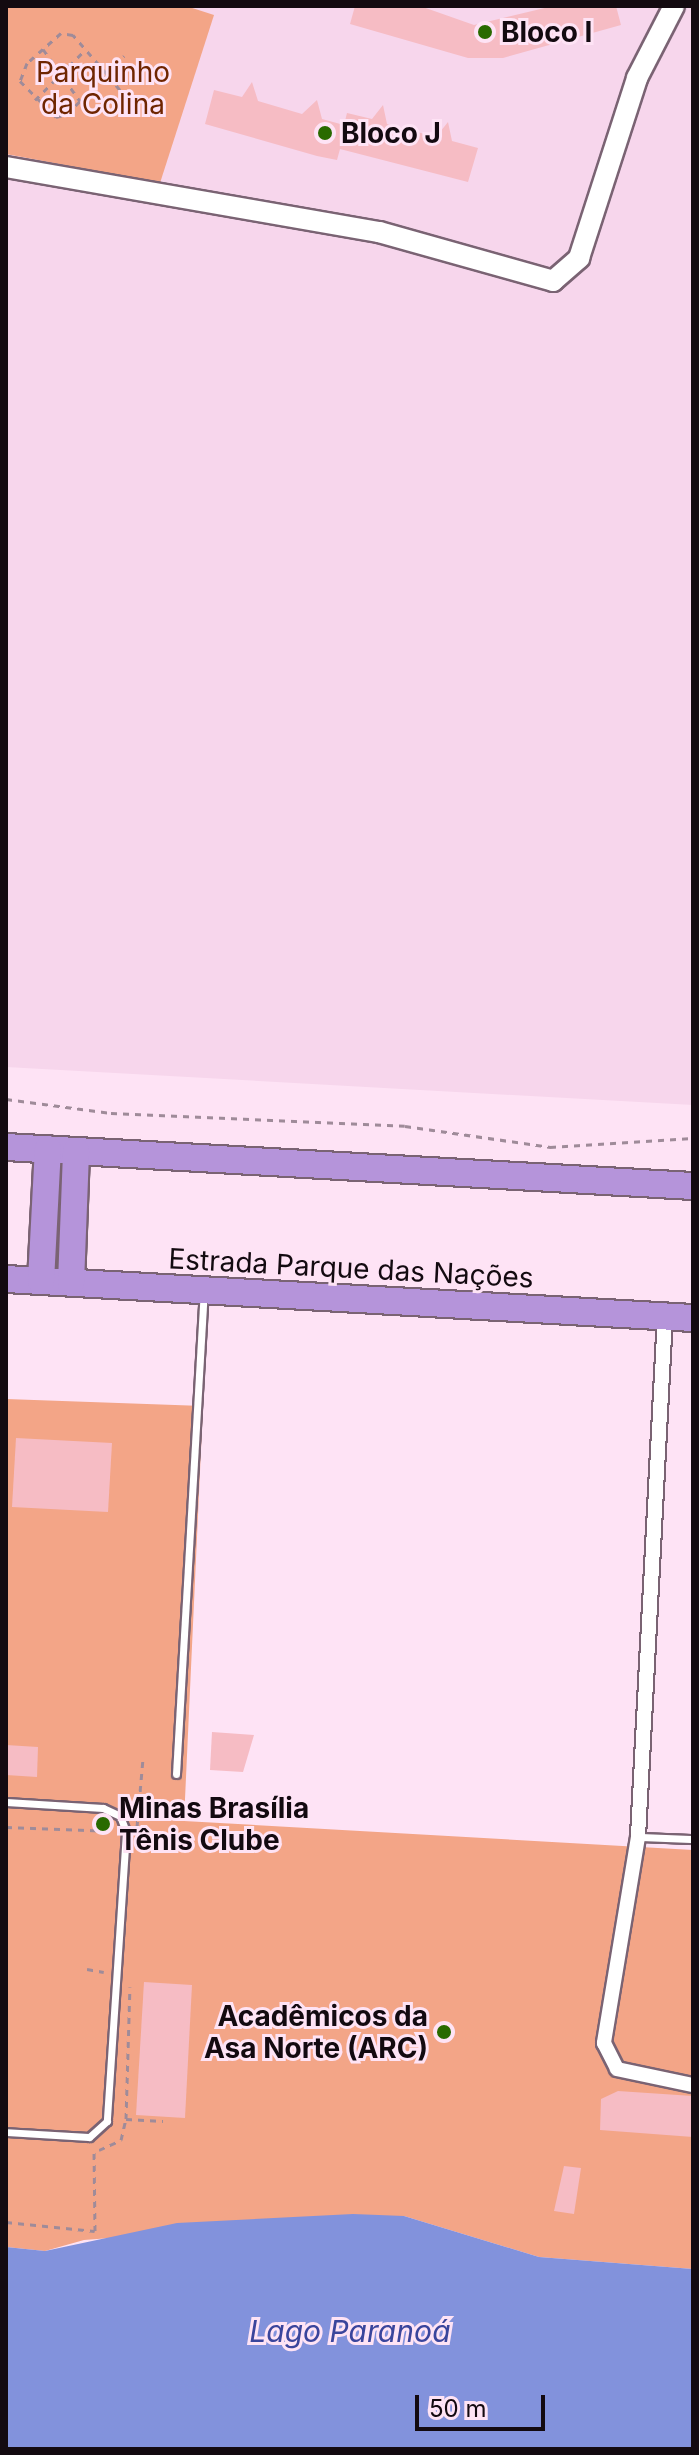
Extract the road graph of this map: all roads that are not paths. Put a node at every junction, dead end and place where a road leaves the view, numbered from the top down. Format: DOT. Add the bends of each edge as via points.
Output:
graph roads {
  1 [pos="674,6"];
  2 [pos="6,167"];
  3 [pos="6,1147"];
  4 [pos="48,1149"];
  5 [pos="76,1151"];
  6 [pos="693,1186"];
  7 [pos="6,1279"];
  8 [pos="41,1281"];
  9 [pos="71,1283"];
  10 [pos="204,1293"];
  11 [pos="665,1316"];
  12 [pos="693,1318"];
  13 [pos="176,1774"];
  14 [pos="6,1802"];
  15 [pos="638,1837"];
  16 [pos="693,1839"];
  17 [pos="693,2085"];
  18 [pos="6,2132"];
  1 -- 2 [label="street" via="637,78 579,258 553,281 379,232"];
  3 -- 4 [label="highway"];
  4 -- 5 [label="highway"];
  4 -- 8 [label="highway"];
  5 -- 6 [label="highway"];
  5 -- 9 [label="highway"];
  7 -- 8 [label="highway, Estrada Parque das Nações"];
  8 -- 9 [label="highway, Estrada Parque das Nações"];
  9 -- 10 [label="highway, Estrada Parque das Nações"];
  10 -- 11 [label="highway, Estrada Parque das Nações"];
  10 -- 13 [label="lane"];
  11 -- 12 [label="highway, Estrada Parque das Nações"];
  11 -- 15 [label="street"];
  14 -- 18 [label="lane" via="103,1808 120,1816 126,1832 107,2121 89,2137"];
  15 -- 16 [label="lane"];
  15 -- 17 [label="street" via="605,2057 632,2074"];
}
